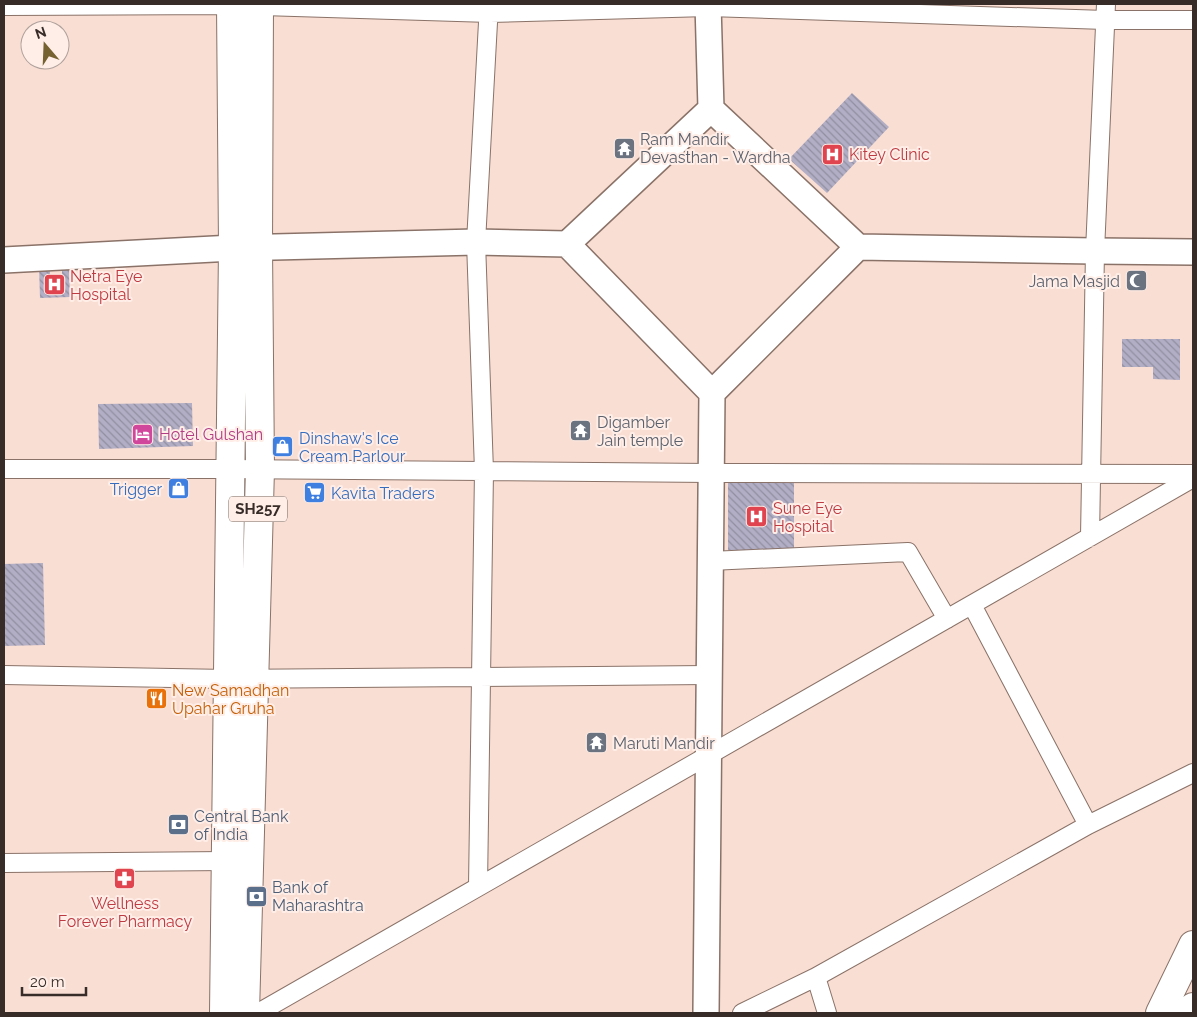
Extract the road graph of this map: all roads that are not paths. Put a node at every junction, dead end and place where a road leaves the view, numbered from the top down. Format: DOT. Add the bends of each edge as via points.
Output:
graph roads {
  1 [pos="231,4"];
  2 [pos="259,5"];
  3 [pos="4,6"];
  4 [pos="708,6"];
  5 [pos="490,8"];
  6 [pos="1106,12"];
  7 [pos="1193,20"];
  8 [pos="711,109"];
  9 [pos="476,242"];
  10 [pos="566,244"];
  11 [pos="246,247"];
  12 [pos="858,247"];
  13 [pos="1095,251"];
  14 [pos="1193,252"];
  15 [pos="4,260"];
  16 [pos="712,393"];
  17 [pos="230,469"];
  18 [pos="260,469"];
  19 [pos="4,470"];
  20 [pos="484,471"];
  21 [pos="711,473"];
  22 [pos="1091,474"];
  23 [pos="1193,474"];
  24 [pos="1193,478"];
  25 [pos="1090,537"];
  26 [pos="710,561"];
  27 [pos="972,604"];
  28 [pos="947,619"];
  29 [pos="4,675"];
  30 [pos="709,675"];
  31 [pos="481,677"];
  32 [pos="241,678"];
  33 [pos="708,755"];
  34 [pos="1193,773"];
  35 [pos="1088,825"];
  36 [pos="226,861"];
  37 [pos="4,863"];
  38 [pos="478,887"];
  39 [pos="1193,945"];
  40 [pos="816,978"];
  41 [pos="1193,1007"];
  42 [pos="224,1013"];
  43 [pos="245,1013"];
  44 [pos="258,1013"];
  45 [pos="706,1013"];
  46 [pos="742,1013"];
  47 [pos="827,1013"];
  48 [pos="1160,1013"];
  49 [pos="1190,1013"];
  1 -- 2 [label="street"];
  1 -- 3 [label="street"];
  1 -- 11 [label="main road, SH257"];
  2 -- 5 [label="street"];
  2 -- 11 [label="main road, SH257"];
  4 -- 5 [label="street"];
  4 -- 6 [label="street"];
  4 -- 8 [label="street"];
  5 -- 9 [label="street"];
  6 -- 7 [label="street"];
  6 -- 13 [label="street"];
  8 -- 10 [label="street"];
  8 -- 12 [label="street"];
  9 -- 10 [label="street"];
  9 -- 11 [label="street"];
  9 -- 20 [label="street"];
  10 -- 16 [label="street"];
  11 -- 15 [label="street"];
  11 -- 17 [label="main road, SH257"];
  11 -- 18 [label="main road, SH257"];
  12 -- 13 [label="street"];
  12 -- 16 [label="street"];
  13 -- 14 [label="street"];
  13 -- 22 [label="street"];
  16 -- 21 [label="street"];
  17 -- 18 [label="street"];
  17 -- 19 [label="street"];
  17 -- 32 [label="main road, SH257"];
  18 -- 20 [label="street"];
  18 -- 32 [label="main road, SH257"];
  20 -- 21 [label="street"];
  20 -- 31 [label="street"];
  21 -- 22 [label="street"];
  21 -- 26 [label="street"];
  22 -- 23 [label="street"];
  22 -- 25 [label="street"];
  24 -- 25 [label="street"];
  25 -- 27 [label="street"];
  26 -- 28 [label="street" via="908,552"];
  26 -- 30 [label="street"];
  27 -- 28 [label="street"];
  27 -- 35 [label="street"];
  28 -- 33 [label="street"];
  29 -- 32 [label="street"];
  30 -- 31 [label="street"];
  30 -- 33 [label="street"];
  31 -- 32 [label="street"];
  31 -- 38 [label="street"];
  32 -- 36 [label="main road, SH257"];
  32 -- 43 [label="main road, SH257"];
  33 -- 38 [label="street"];
  33 -- 45 [label="street"];
  34 -- 35 [label="street"];
  35 -- 40 [label="street"];
  36 -- 37 [label="street"];
  36 -- 42 [label="main road, SH257"];
  38 -- 44 [label="street"];
  39 -- 48 [label="main road"];
  40 -- 46 [label="street"];
  40 -- 47 [label="street"];
  41 -- 49 [label="main road"];
}
